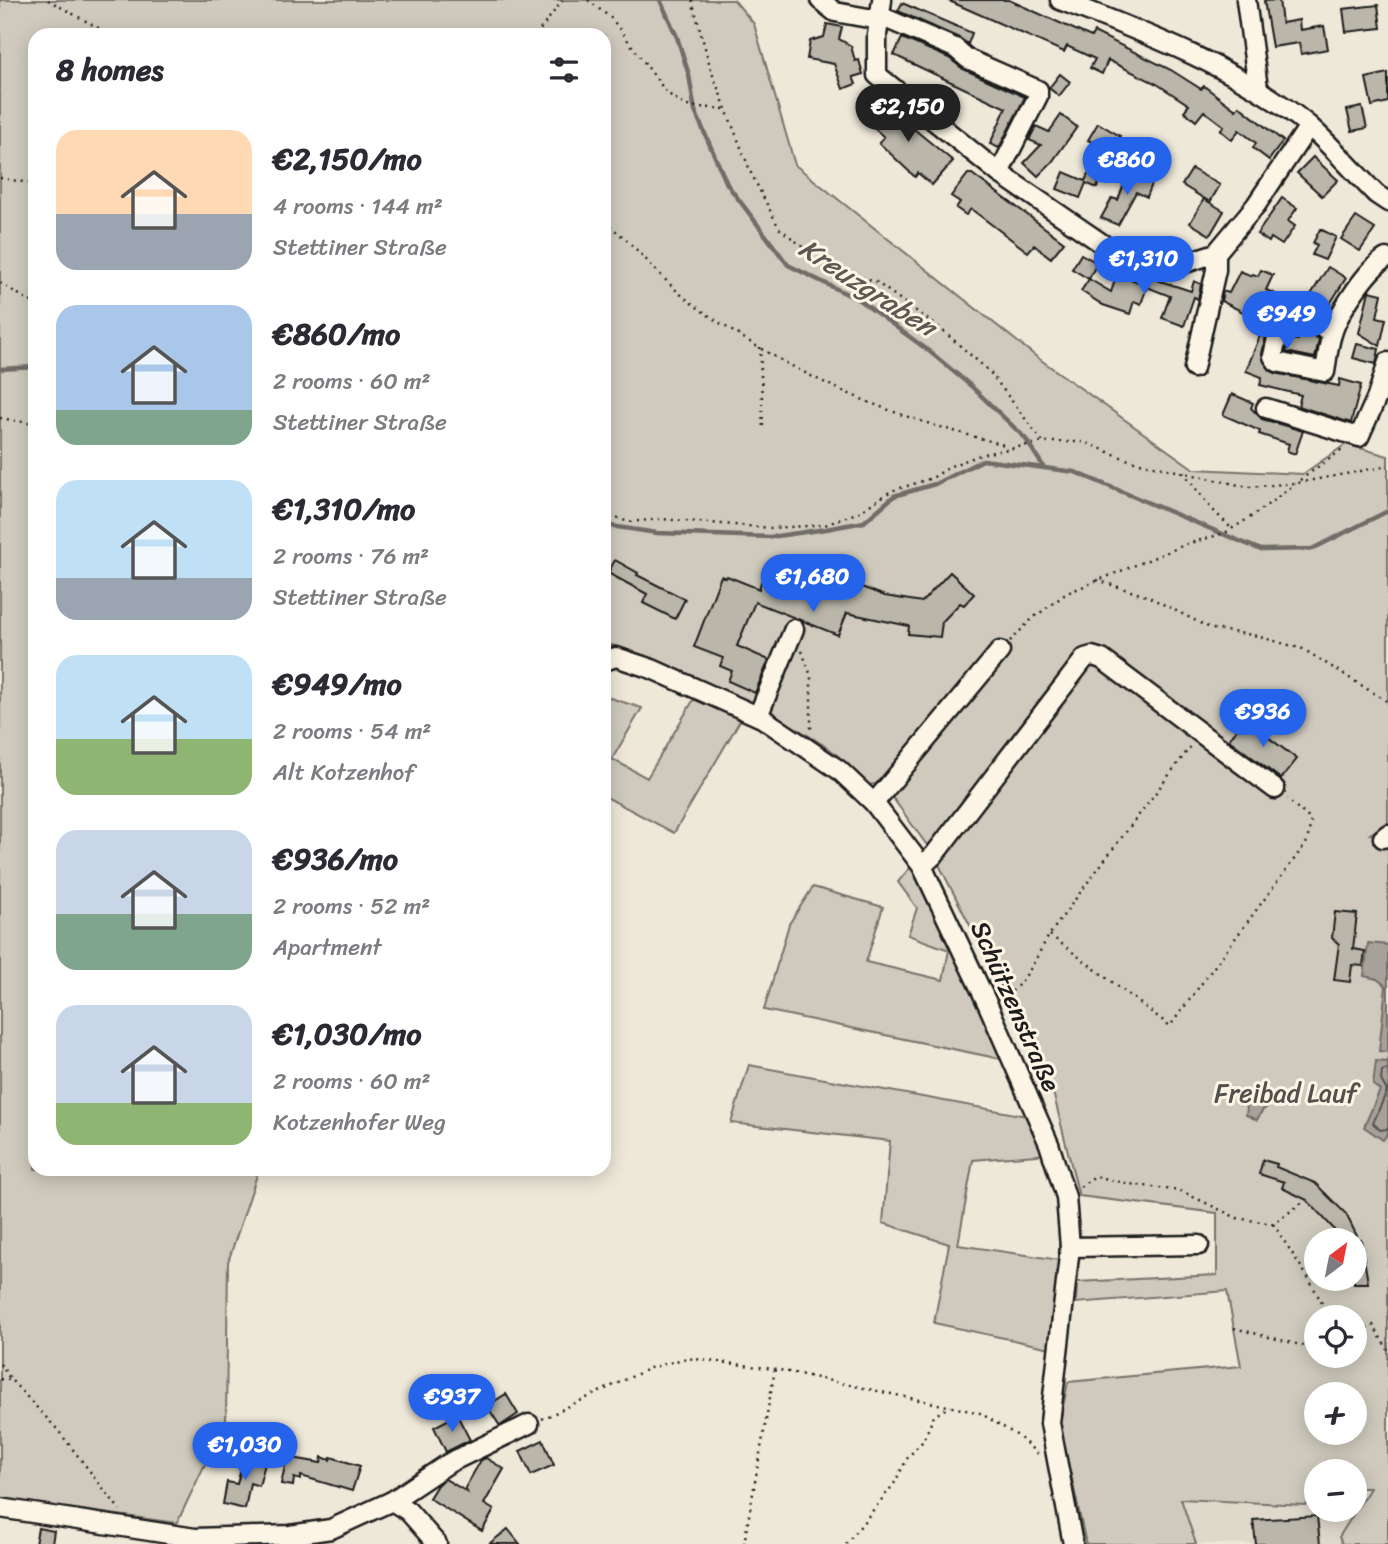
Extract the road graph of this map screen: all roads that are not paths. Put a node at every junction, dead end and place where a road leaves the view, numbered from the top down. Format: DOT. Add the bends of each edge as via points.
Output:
graph roads {
  1 [pos="820,0"];
  2 [pos="1060,0"];
  3 [pos="1245,0"];
  4 [pos="880,12"];
  5 [pos="1258,88"];
  6 [pos="1309,126"];
  7 [pos="999,173"];
  8 [pos="1388,202"];
  9 [pos="1216,253"];
  10 [pos="1387,260"];
  11 [pos="1332,332"];
  12 [pos="1388,362"];
  13 [pos="1194,368"];
  14 [pos="1266,408"];
  15 [pos="794,629"];
  16 [pos="1000,651"];
  17 [pos="611,659"];
  18 [pos="758,716"];
  19 [pos="1275,789"];
  20 [pos="874,803"];
  21 [pos="922,866"];
  22 [pos="1199,1245"];
  23 [pos="1070,1247"];
  24 [pos="529,1424"];
  25 [pos="392,1501"];
  26 [pos="0,1508"];
  27 [pos="193,1541"];
  28 [pos="437,1544"];
  29 [pos="1073,1544"];
  1 -- 4 [label="street" via="835,12"];
  2 -- 5 [label="street" via="1140,31"];
  3 -- 5 [label="street"];
  4 -- 7 [label="street" via="877,75"];
  4 -- 7 [label="street" via="1038,90"];
  5 -- 6 [label="street"];
  6 -- 8 [label="street"];
  6 -- 9 [label="street" via="1256,205"];
  7 -- 9 [label="street" via="1126,260 1173,267"];
  9 -- 13 [label="street"];
  10 -- 11 [label="street" via="1374,265"];
  12 -- 14 [label="street" via="1359,437"];
  15 -- 18 [label="street"];
  16 -- 20 [label="street"];
  17 -- 18 [label="street, Schützenstraße" via="652,669"];
  18 -- 20 [label="street, Schützenstraße" via="839,770"];
  19 -- 21 [label="street" via="1092,656 1085,658"];
  20 -- 21 [label="street, Schützenstraße"];
  21 -- 23 [label="street, Schützenstraße" via="1049,1144 1066,1197"];
  22 -- 23 [label="street"];
  23 -- 29 [label="street, Schützenstraße" via="1050,1423"];
  24 -- 25 [label="street" via="449,1464"];
  25 -- 27 [label="street" via="331,1529"];
  25 -- 28 [label="street" via="408,1511"];
  26 -- 27 [label="street" via="133,1527"];
}
